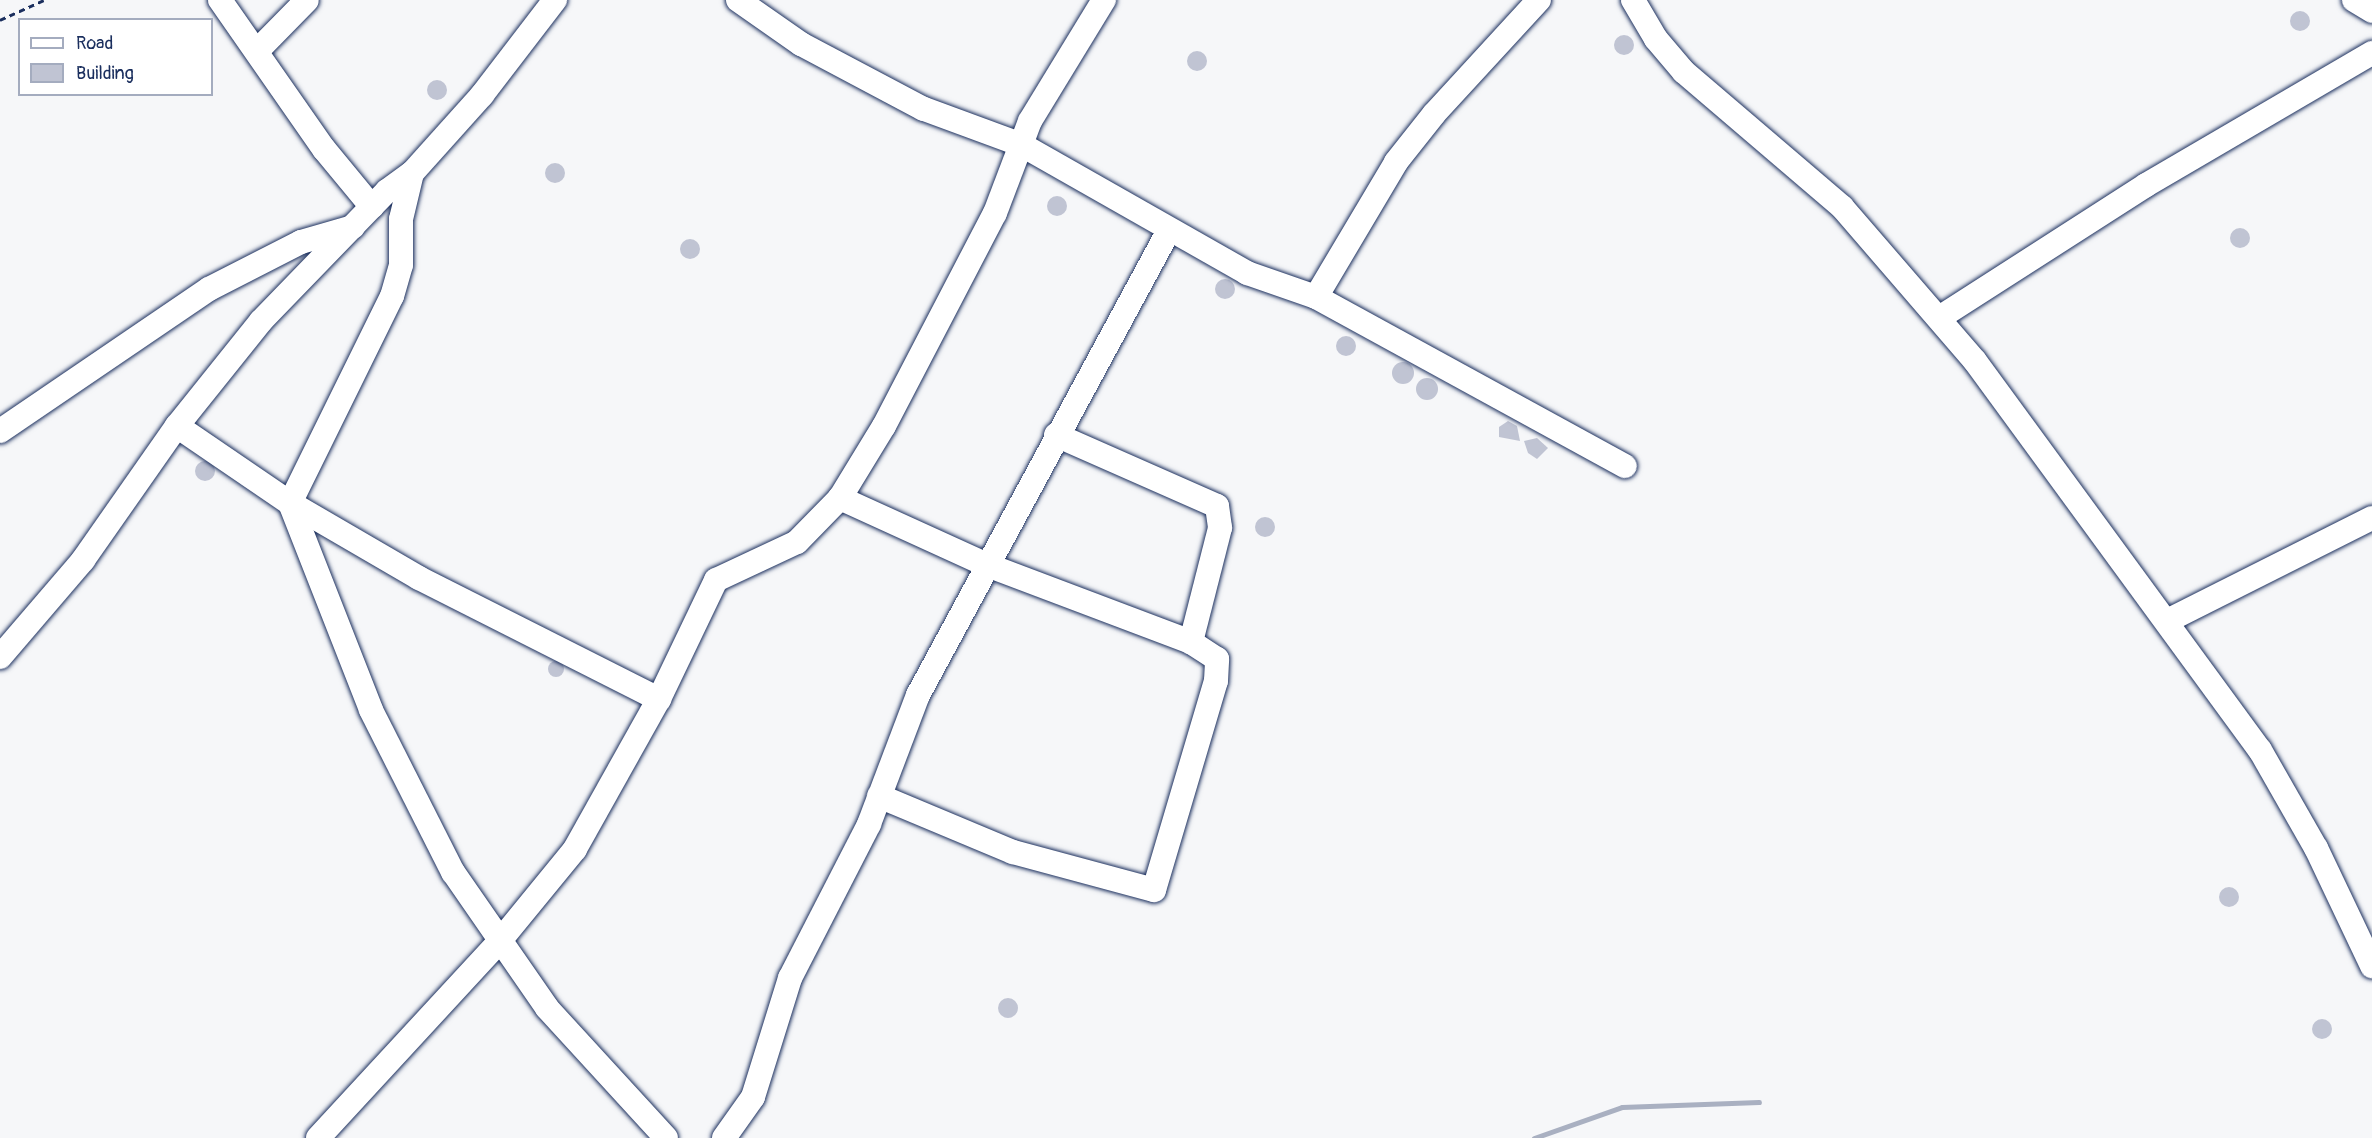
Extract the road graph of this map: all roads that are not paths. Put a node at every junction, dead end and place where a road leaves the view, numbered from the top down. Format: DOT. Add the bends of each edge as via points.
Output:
graph roads {
  1 [pos="220,0"];
  2 [pos="307,0"];
  3 [pos="555,0"];
  4 [pos="738,0"];
  5 [pos="1104,0"];
  6 [pos="1539,0"];
  7 [pos="1633,0"];
  8 [pos="2354,0"];
  9 [pos="2372,11"];
  10 [pos="257,51"];
  11 [pos="2372,53"];
  12 [pos="1022,145"];
  13 [pos="412,173"];
  14 [pos="372,207"];
  15 [pos="353,227"];
  16 [pos="1168,232"];
  17 [pos="1316,297"];
  18 [pos="1939,318"];
  19 [pos="177,426"];
  20 [pos="0,431"];
  21 [pos="1056,435"];
  22 [pos="1625,466"];
  23 [pos="840,498"];
  24 [pos="290,503"];
  25 [pos="2372,518"];
  26 [pos="987,565"];
  27 [pos="2169,620"];
  28 [pos="1191,642"];
  29 [pos="0,657"];
  30 [pos="659,699"];
  31 [pos="879,796"];
  32 [pos="499,942"];
  33 [pos="2372,966"];
  34 [pos="318,1138"];
  35 [pos="666,1138"];
  36 [pos="724,1138"];
  1 -- 10 [label="street"];
  2 -- 10 [label="street"];
  3 -- 13 [label="street" via="482,94"];
  4 -- 12 [label="street" via="801,44 924,109"];
  5 -- 12 [label="street" via="1030,121"];
  6 -- 17 [label="street" via="1434,114 1396,162"];
  7 -- 18 [label="street" via="1656,39 1684,72 1842,207"];
  8 -- 9 [label="street"];
  10 -- 14 [label="street" via="324,148"];
  11 -- 18 [label="street" via="2146,185"];
  12 -- 16 [label="street"];
  12 -- 23 [label="street" via="995,213 884,426"];
  13 -- 14 [label="street"];
  13 -- 24 [label="street" via="401,219 400,265 392,296"];
  14 -- 15 [label="street"];
  15 -- 19 [label="street" via="261,321"];
  15 -- 20 [label="street" via="301,242 209,289"];
  16 -- 17 [label="street" via="1247,273"];
  16 -- 21 [label="street"];
  17 -- 22 [label="street"];
  18 -- 27 [label="street" via="2115,555"];
  19 -- 24 [label="street"];
  19 -- 29 [label="street" via="83,560"];
  21 -- 26 [label="street"];
  21 -- 28 [label="street" via="1217,506 1220,528"];
  23 -- 26 [label="street"];
  23 -- 30 [label="street" via="797,542 716,580"];
  24 -- 30 [label="street" via="419,578"];
  24 -- 32 [label="street" via="371,710 417,810"];
  25 -- 27 [label="street"];
  26 -- 28 [label="street"];
  26 -- 31 [label="street" via="918,694"];
  27 -- 33 [label="street" via="2260,750 2316,848"];
  28 -- 31 [label="street" via="1212,653 1219,668 1155,890 1013,852"];
  30 -- 32 [label="street" via="575,849"];
  31 -- 36 [label="street" via="790,978 753,1097"];
  32 -- 34 [label="street"];
  32 -- 35 [label="street" via="585,1054"];
}
